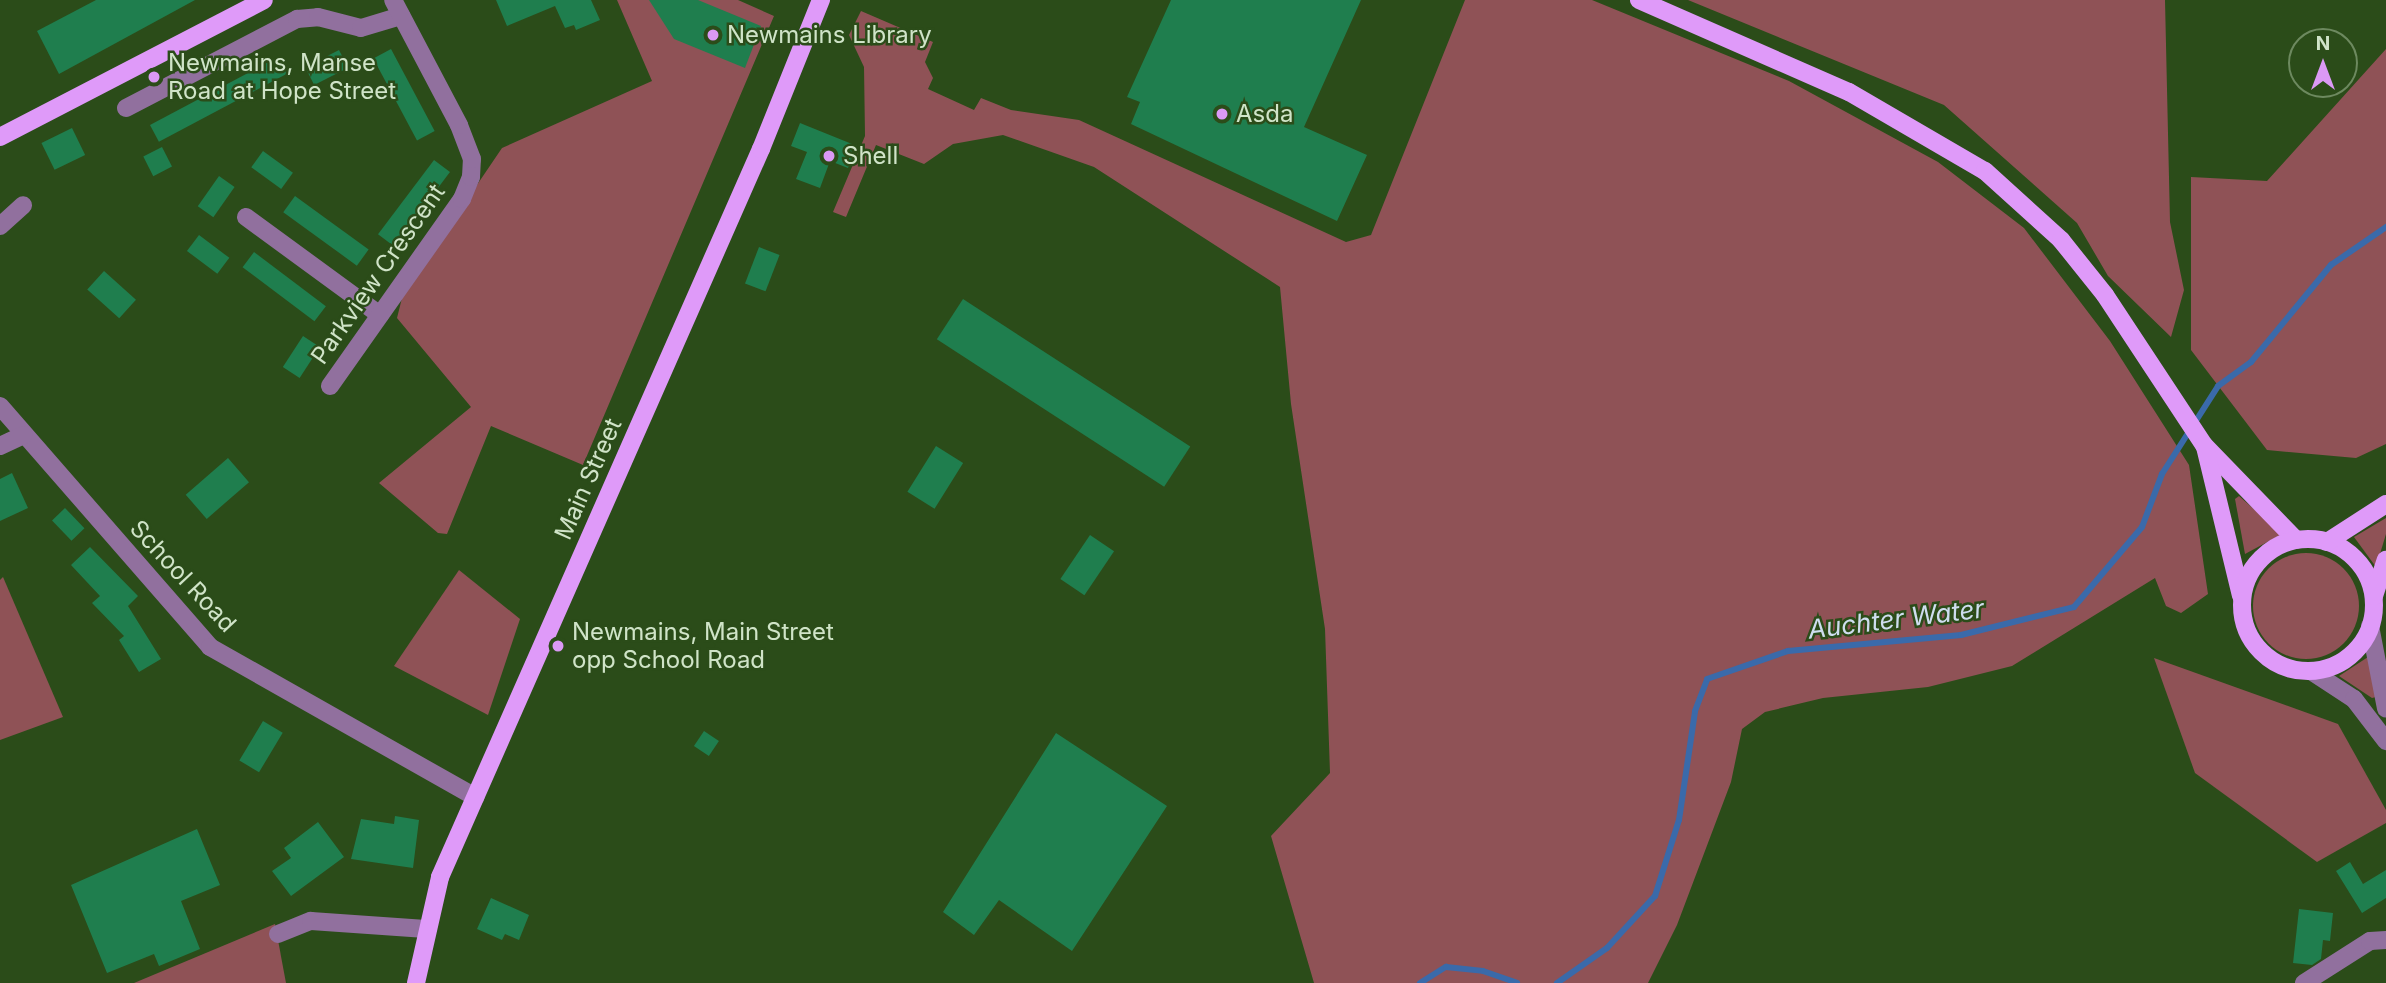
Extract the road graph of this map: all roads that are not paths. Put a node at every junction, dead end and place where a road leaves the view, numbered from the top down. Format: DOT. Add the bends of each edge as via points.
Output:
graph roads {
  1 [pos="264,0"];
  2 [pos="821,0"];
  3 [pos="1639,0"];
  4 [pos="397,8"];
  5 [pos="126,108"];
  6 [pos="0,137"];
  7 [pos="23,205"];
  8 [pos="246,217"];
  9 [pos="0,226"];
  10 [pos="380,315"];
  11 [pos="330,386"];
  12 [pos="0,406"];
  13 [pos="24,435"];
  14 [pos="2204,445"];
  15 [pos="0,446"];
  16 [pos="2386,504"];
  17 [pos="2295,540"];
  18 [pos="2327,542"];
  19 [pos="2386,560"];
  20 [pos="2374,596"];
  21 [pos="2242,600"];
  22 [pos="2370,626"];
  23 [pos="2311,671"];
  24 [pos="2386,708"];
  25 [pos="2386,741"];
  26 [pos="475,797"];
  27 [pos="426,929"];
  28 [pos="278,934"];
  29 [pos="2386,940"];
  30 [pos="416,983"];
  31 [pos="2304,983"];
  1 -- 6 [label="main road"];
  2 -- 26 [label="main road, Main Street" via="761,149"];
  3 -- 14 [label="main road" via="1849,92 1986,172 2061,240"];
  4 -- 5 [label="street" via="360,28 318,17 297,19"];
  4 -- 10 [label="street, Parkview Crescent" via="472,159 462,199"];
  7 -- 9 [label="street"];
  8 -- 10 [label="street"];
  10 -- 11 [label="street, Parkview Crescent"];
  12 -- 13 [label="street, School Road"];
  13 -- 15 [label="street"];
  13 -- 26 [label="street, School Road" via="210,647"];
  14 -- 17 [label="main road"];
  14 -- 21 [label="main road"];
  16 -- 18 [label="main road"];
  17 -- 18 [label="main road"];
  17 -- 21 [label="main road" via="2259,561"];
  18 -- 20 [label="main road" via="2358,562"];
  19 -- 20 [label="main road"];
  20 -- 22 [label="main road"];
  21 -- 23 [label="main road" via="2254,644 2270,659"];
  22 -- 23 [label="main road" via="2344,661"];
  22 -- 24 [label="street"];
  23 -- 25 [label="street" via="2354,699"];
  26 -- 27 [label="main road, Main Street" via="440,877"];
  27 -- 28 [label="street" via="311,921"];
  27 -- 30 [label="main road, Main Street"];
  29 -- 31 [label="street" via="2370,941"];
}
